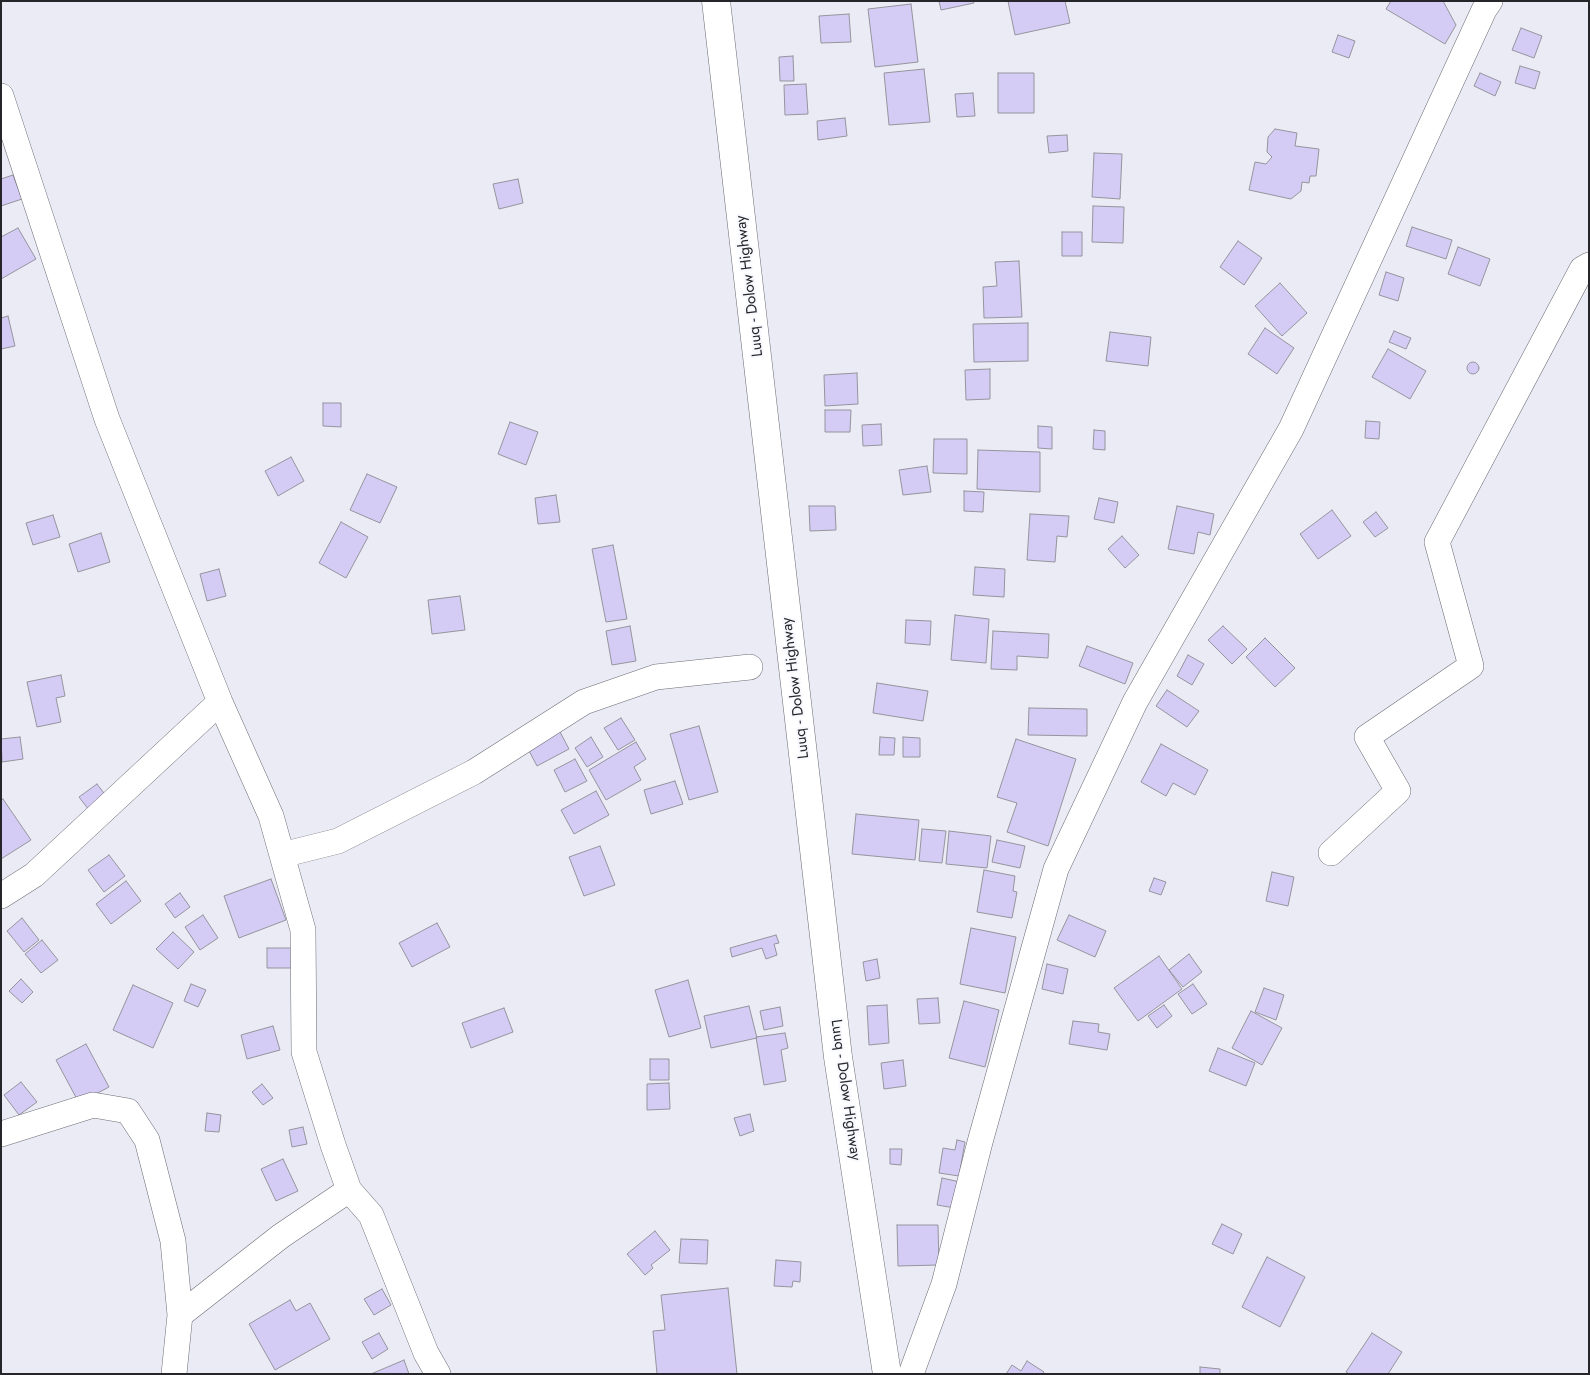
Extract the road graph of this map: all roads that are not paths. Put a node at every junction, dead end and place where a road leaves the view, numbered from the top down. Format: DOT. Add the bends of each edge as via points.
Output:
graph roads {
  1 [pos="716,1"];
  2 [pos="1490,1"];
  3 [pos="1,96"];
  4 [pos="1589,265"];
  5 [pos="750,667"];
  6 [pos="220,702"];
  7 [pos="1331,853"];
  8 [pos="282,855"];
  9 [pos="1,896"];
  10 [pos="1,1134"];
  11 [pos="349,1190"];
  12 [pos="180,1315"];
  13 [pos="174,1374"];
  14 [pos="438,1374"];
  15 [pos="888,1374"];
  16 [pos="911,1374"];
  1 -- 15 [label="main road, Luuq - Dolow Highway" via="838,1057"];
  2 -- 16 [label="street" via="1291,429 1135,702 1056,869 944,1284"];
  3 -- 6 [label="street" via="107,419"];
  4 -- 7 [label="street" via="1582,269 1437,542 1471,666 1367,737 1398,791"];
  5 -- 8 [label="street" via="656,677 584,702 474,772 338,841"];
  6 -- 8 [label="street" via="272,816"];
  6 -- 9 [label="street" via="34,875"];
  8 -- 11 [label="street" via="303,930 304,1052"];
  10 -- 12 [label="street" via="93,1105 128,1111 147,1140 173,1241"];
  11 -- 12 [label="street" via="281,1236"];
  11 -- 14 [label="street" via="371,1215 426,1353"];
  12 -- 13 [label="street"];
}
